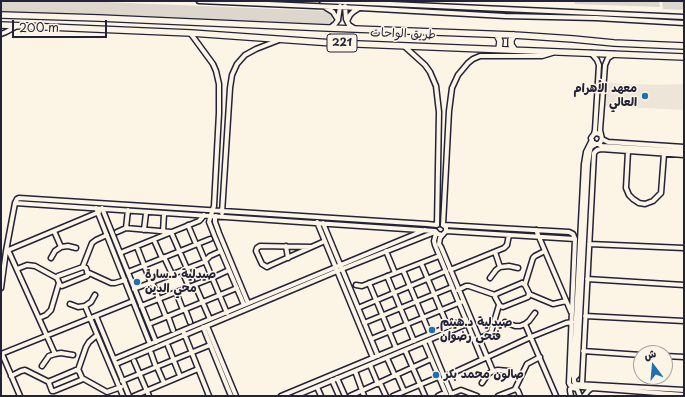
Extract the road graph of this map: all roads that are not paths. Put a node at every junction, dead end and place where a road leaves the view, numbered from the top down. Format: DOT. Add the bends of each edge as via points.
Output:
graph roads {
  1 [pos="199,1"];
  2 [pos="209,1"];
  3 [pos="322,1"];
  4 [pos="340,2"];
  5 [pos="345,2"];
  6 [pos="388,4"];
  7 [pos="396,4"];
  8 [pos="325,7"];
  9 [pos="340,7"];
  10 [pos="345,7"];
  11 [pos="360,8"];
  12 [pos="388,9"];
  13 [pos="500,9"];
  14 [pos="505,9"];
  15 [pos="396,10"];
  16 [pos="1,15"];
  17 [pos="500,16"];
  18 [pos="505,16"];
  19 [pos="684,17"];
  20 [pos="338,20"];
  21 [pos="347,22"];
  22 [pos="684,23"];
  23 [pos="1,25"];
  24 [pos="18,25"];
  25 [pos="328,28"];
  26 [pos="355,29"];
  27 [pos="1,34"];
  28 [pos="192,34"];
  29 [pos="497,35"];
  30 [pos="514,35"];
  31 [pos="279,40"];
  32 [pos="404,46"];
  33 [pos="684,46"];
  34 [pos="498,49"];
  35 [pos="514,49"];
  36 [pos="556,51"];
  37 [pos="591,52"];
  38 [pos="614,54"];
  39 [pos="684,56"];
  40 [pos="219,94"];
  41 [pos="229,95"];
  42 [pos="597,102"];
  43 [pos="602,102"];
  44 [pos="596,112"];
  45 [pos="601,112"];
  46 [pos="594,134"];
  47 [pos="601,137"];
  48 [pos="592,140"];
  49 [pos="597,144"];
  50 [pos="684,147"];
  51 [pos="647,150"];
  52 [pos="628,151"];
  53 [pos="684,151"];
  54 [pos="664,154"];
  55 [pos="684,155"];
  56 [pos="215,200"];
  57 [pos="223,201"];
  58 [pos="15,202"];
  59 [pos="158,206"];
  60 [pos="96,208"];
  61 [pos="102,209"];
  62 [pos="128,210"];
  63 [pos="213,210"];
  64 [pos="222,210"];
  65 [pos="157,212"];
  66 [pos="98,213"];
  67 [pos="146,214"];
  68 [pos="164,214"];
  69 [pos="279,214"];
  70 [pos="204,215"];
  71 [pos="211,215"];
  72 [pos="218,216"];
  73 [pos="278,220"];
  74 [pos="367,220"];
  75 [pos="317,222"];
  76 [pos="323,223"];
  77 [pos="427,224"];
  78 [pos="188,225"];
  79 [pos="437,225"];
  80 [pos="444,225"];
  81 [pos="366,226"];
  82 [pos="126,228"];
  83 [pos="402,228"];
  84 [pos="144,230"];
  85 [pos="427,230"];
  86 [pos="536,230"];
  87 [pos="54,231"];
  88 [pos="446,231"];
  89 [pos="587,231"];
  90 [pos="117,232"];
  91 [pos="163,232"];
  92 [pos="171,232"];
  93 [pos="435,232"];
  94 [pos="107,235"];
  95 [pos="442,235"];
  96 [pos="509,235"];
  97 [pos="426,236"];
  98 [pos="215,237"];
  99 [pos="538,237"];
  100 [pos="405,238"];
  101 [pos="575,239"];
  102 [pos="154,240"];
  103 [pos="325,241"];
  104 [pos="436,243"];
  105 [pos="197,244"];
  106 [pos="589,244"];
  107 [pos="117,246"];
  108 [pos="137,246"];
  109 [pos="286,246"];
  110 [pos="61,247"];
  111 [pos="311,247"];
  112 [pos="76,248"];
  113 [pos="112,248"];
  114 [pos="684,248"];
  115 [pos="7,251"];
  116 [pos="180,251"];
  117 [pos="386,251"];
  118 [pos="545,251"];
  119 [pos="222,252"];
  120 [pos="495,252"];
  121 [pos="120,253"];
  122 [pos="373,254"];
  123 [pos="439,256"];
  124 [pos="51,258"];
  125 [pos="163,258"];
  126 [pos="288,258"];
  127 [pos="205,261"];
  128 [pos="421,263"];
  129 [pos="144,265"];
  130 [pos="84,266"];
  131 [pos="341,267"];
  132 [pos="500,267"];
  133 [pos="518,268"];
  134 [pos="17,269"];
  135 [pos="187,269"];
  136 [pos="337,269"];
  137 [pos="229,270"];
  138 [pos="403,270"];
  139 [pos="182,271"];
  140 [pos="448,271"];
  141 [pos="87,272"];
  142 [pos="128,272"];
  143 [pos="395,273"];
  144 [pos="172,274"];
  145 [pos="387,276"];
  146 [pos="57,278"];
  147 [pos="212,278"];
  148 [pos="490,278"];
  149 [pos="428,279"];
  150 [pos="587,279"];
  151 [pos="125,280"];
  152 [pos="192,280"];
  153 [pos="152,282"];
  154 [pos="580,282"];
  155 [pos="59,283"];
  156 [pos="369,284"];
  157 [pos="525,284"];
  158 [pos="195,285"];
  159 [pos="356,285"];
  160 [pos="684,285"];
  161 [pos="410,286"];
  162 [pos="189,287"];
  163 [pos="452,287"];
  164 [pos="1,288"];
  165 [pos="236,288"];
  166 [pos="134,289"];
  167 [pos="288,289"];
  168 [pos="458,290"];
  169 [pos="176,292"];
  170 [pos="394,293"];
  171 [pos="434,294"];
  172 [pos="529,294"];
  173 [pos="95,295"];
  174 [pos="219,295"];
  175 [pos="495,295"];
  176 [pos="159,299"];
  177 [pos="376,300"];
  178 [pos="133,301"];
  179 [pos="566,301"];
  180 [pos="203,302"];
  181 [pos="416,302"];
  182 [pos="461,302"];
  183 [pos="70,304"];
  184 [pos="246,304"];
  185 [pos="499,305"];
  186 [pos="85,306"];
  187 [pos="141,306"];
  188 [pos="400,308"];
  189 [pos="184,310"];
  190 [pos="357,310"];
  191 [pos="441,310"];
  192 [pos="534,313"];
  193 [pos="227,314"];
  194 [pos="572,314"];
  195 [pos="96,316"];
  196 [pos="382,316"];
  197 [pos="585,316"];
  198 [pos="167,317"];
  199 [pos="209,317"];
  200 [pos="39,318"];
  201 [pos="90,318"];
  202 [pos="423,318"];
  203 [pos="190,322"];
  204 [pos="467,322"];
  205 [pos="505,322"];
  206 [pos="572,322"];
  207 [pos="684,322"];
  208 [pos="364,323"];
  209 [pos="149,324"];
  210 [pos="407,324"];
  211 [pos="525,324"];
  212 [pos="205,327"];
  213 [pos="448,327"];
  214 [pos="173,330"];
  215 [pos="582,331"];
  216 [pos="389,332"];
  217 [pos="183,333"];
  218 [pos="97,334"];
  219 [pos="430,334"];
  220 [pos="47,336"];
  221 [pos="531,337"];
  222 [pos="371,339"];
  223 [pos="478,339"];
  224 [pos="414,341"];
  225 [pos="426,341"];
  226 [pos="156,342"];
  227 [pos="150,344"];
  228 [pos="210,345"];
  229 [pos="168,346"];
  230 [pos="396,348"];
  231 [pos="405,350"];
  232 [pos="583,351"];
  233 [pos="129,353"];
  234 [pos="192,353"];
  235 [pos="1,354"];
  236 [pos="55,354"];
  237 [pos="151,354"];
  238 [pos="633,354"];
  239 [pos="73,355"];
  240 [pos="673,356"];
  241 [pos="376,357"];
  242 [pos="684,357"];
  243 [pos="387,358"];
  244 [pos="540,358"];
  245 [pos="114,359"];
  246 [pos="133,359"];
  247 [pos="484,359"];
  248 [pos="173,360"];
  249 [pos="431,360"];
  250 [pos="116,364"];
  251 [pos="370,365"];
  252 [pos="42,366"];
  253 [pos="157,367"];
  254 [pos="348,368"];
  255 [pos="413,368"];
  256 [pos="198,369"];
  257 [pos="78,370"];
  258 [pos="355,371"];
  259 [pos="493,371"];
  260 [pos="509,371"];
  261 [pos="350,373"];
  262 [pos="140,374"];
  263 [pos="396,375"];
  264 [pos="11,376"];
  265 [pos="180,376"];
  266 [pos="444,377"];
  267 [pos="82,378"];
  268 [pos="337,378"];
  269 [pos="436,378"];
  270 [pos="574,378"];
  271 [pos="332,380"];
  272 [pos="122,381"];
  273 [pos="49,382"];
  274 [pos="164,383"];
  275 [pos="379,383"];
  276 [pos="482,383"];
  277 [pos="420,384"];
  278 [pos="582,384"];
  279 [pos="125,386"];
  280 [pos="317,387"];
  281 [pos="120,388"];
  282 [pos="592,388"];
  283 [pos="515,389"];
  284 [pos="147,390"];
  285 [pos="684,390"];
  286 [pos="294,391"];
  287 [pos="362,391"];
  288 [pos="628,391"];
  289 [pos="404,393"];
  290 [pos="53,394"];
  291 [pos="304,394"];
  292 [pos="446,395"];
  293 [pos="684,395"];
  294 [pos="20,396"];
  295 [pos="123,396"];
  296 [pos="129,396"];
  297 [pos="134,396"];
  298 [pos="149,396"];
  299 [pos="209,396"];
  300 [pos="231,396"];
  301 [pos="236,396"];
  302 [pos="281,396"];
  303 [pos="296,396"];
  304 [pos="320,396"];
  305 [pos="339,396"];
  306 [pos="345,396"];
  307 [pos="350,396"];
  308 [pos="364,396"];
  309 [pos="386,396"];
  310 [pos="393,396"];
  311 [pos="425,396"];
  312 [pos="477,396"];
  313 [pos="498,396"];
  314 [pos="520,396"];
  315 [pos="556,396"];
  316 [pos="571,396"];
  317 [pos="580,396"];
  318 [pos="584,396"];
  319 [pos="628,396"];
  1 -- 2 [label="street"];
  2 -- 8 [label="street"];
  3 -- 4 [label="street"];
  4 -- 5 [label="street"];
  4 -- 9 [label="street"];
  5 -- 6 [label="street"];
  5 -- 10 [label="street"];
  6 -- 7 [label="street"];
  6 -- 12 [label="street"];
  7 -- 13 [label="street"];
  7 -- 15 [label="street"];
  8 -- 9 [label="street"];
  8 -- 20 [label="street" via="333,12"];
  9 -- 10 [label="street"];
  9 -- 20 [label="street"];
  10 -- 11 [label="street"];
  10 -- 21 [label="street"];
  11 -- 12 [label="street"];
  11 -- 21 [label="street" via="350,15"];
  12 -- 15 [label="street"];
  13 -- 14 [label="street"];
  13 -- 17 [label="street"];
  14 -- 18 [label="street"];
  14 -- 19 [label="street"];
  15 -- 17 [label="street"];
  16 -- 25 [label="highway, طريق الواحات / 221"];
  17 -- 18 [label="street"];
  18 -- 22 [label="street"];
  20 -- 25 [label="street"];
  21 -- 26 [label="street"];
  23 -- 24 [label="highway, طريق الواحات / 221"];
  24 -- 27 [label="street"];
  24 -- 28 [label="highway, طريق الواحات / 221"];
  25 -- 26 [label="highway, طريق الواحات / 221"];
  26 -- 29 [label="highway, طريق الواحات / 221"];
  28 -- 31 [label="highway, طريق الواحات / 221"];
  28 -- 40 [label="street" via="213,64 218,77"];
  29 -- 30 [label="highway, طريق الواحات / 221"];
  29 -- 34 [label="highway" via="500,42"];
  30 -- 33 [label="highway, طريق الواحات / 221"];
  30 -- 35 [label="highway" via="510,42"];
  31 -- 32 [label="highway, طريق الواحات / 221"];
  31 -- 41 [label="street" via="242,58 232,75"];
  32 -- 34 [label="highway, طريق الواحات / 221"];
  32 -- 79 [label="street" via="425,65 436,86 439,112"];
  34 -- 35 [label="highway, طريق الواحات / 221"];
  35 -- 36 [label="highway, طريق الواحات / 221"];
  36 -- 37 [label="highway, طريق الواحات / 221"];
  36 -- 80 [label="street" via="542,56 480,56 468,63 458,75 452,88 449,111"];
  37 -- 38 [label="highway, طريق الواحات / 221"];
  37 -- 42 [label="street" via="599,66"];
  38 -- 39 [label="highway, طريق الواحات / 221"];
  38 -- 43 [label="street" via="606,63"];
  40 -- 41 [label="street"];
  40 -- 56 [label="street"];
  41 -- 57 [label="street"];
  42 -- 43 [label="street"];
  42 -- 44 [label="street"];
  43 -- 45 [label="street"];
  44 -- 45 [label="street"];
  44 -- 46 [label="street"];
  45 -- 47 [label="street"];
  46 -- 47 [label="street" via="597,133"];
  46 -- 48 [label="street"];
  47 -- 49 [label="street" via="600,143"];
  47 -- 50 [label="street" via="608,142"];
  48 -- 49 [label="street"];
  48 -- 154 [label="street" via="584,164"];
  49 -- 51 [label="street"];
  49 -- 89 [label="street" via="591,147 589,157"];
  51 -- 52 [label="street"];
  51 -- 53 [label="street"];
  51 -- 54 [label="street"];
  52 -- 54 [label="street" via="626,188 633,200 645,204 653,201 661,193"];
  52 -- 89 [label="street" via="601,149 594,153"];
  54 -- 55 [label="street"];
  56 -- 57 [label="street"];
  56 -- 63 [label="street"];
  57 -- 64 [label="street"];
  58 -- 59 [label="street" via="21,197"];
  58 -- 60 [label="street"];
  58 -- 115 [label="street"];
  59 -- 63 [label="street"];
  59 -- 65 [label="street"];
  60 -- 61 [label="street"];
  60 -- 66 [label="street"];
  61 -- 62 [label="street"];
  61 -- 66 [label="street"];
  61 -- 107 [label="street"];
  62 -- 65 [label="street"];
  62 -- 82 [label="street"];
  63 -- 64 [label="street"];
  63 -- 71 [label="street"];
  64 -- 69 [label="street"];
  64 -- 72 [label="street"];
  65 -- 70 [label="street"];
  66 -- 87 [label="street"];
  66 -- 94 [label="street"];
  67 -- 84 [label="street"];
  68 -- 91 [label="street"];
  69 -- 73 [label="street"];
  69 -- 74 [label="street"];
  70 -- 71 [label="street"];
  70 -- 78 [label="street" via="199,221"];
  71 -- 72 [label="street"];
  71 -- 98 [label="street" via="210,222"];
  72 -- 73 [label="street"];
  72 -- 98 [label="street" via="215,217"];
  73 -- 75 [label="street"];
  74 -- 77 [label="street"];
  74 -- 81 [label="street"];
  75 -- 76 [label="street"];
  75 -- 103 [label="street"];
  76 -- 81 [label="street"];
  76 -- 131 [label="street"];
  77 -- 79 [label="street"];
  77 -- 85 [label="street"];
  78 -- 92 [label="street"];
  78 -- 105 [label="street"];
  79 -- 80 [label="street"];
  79 -- 93 [label="street"];
  80 -- 86 [label="street"];
  80 -- 88 [label="street"];
  81 -- 83 [label="street"];
  82 -- 84 [label="street"];
  82 -- 90 [label="street"];
  83 -- 85 [label="street"];
  83 -- 100 [label="street" via="406,232"];
  84 -- 91 [label="street"];
  85 -- 93 [label="street"];
  85 -- 100 [label="street"];
  86 -- 99 [label="street"];
  86 -- 101 [label="street" via="569,232"];
  87 -- 110 [label="street"];
  87 -- 115 [label="street"];
  88 -- 95 [label="street"];
  88 -- 96 [label="street"];
  89 -- 106 [label="street"];
  89 -- 154 [label="street"];
  91 -- 92 [label="street"];
  92 -- 102 [label="street"];
  92 -- 116 [label="street"];
  93 -- 95 [label="street"];
  93 -- 97 [label="street"];
  93 -- 104 [label="street"];
  94 -- 113 [label="street"];
  94 -- 130 [label="street" via="92,243"];
  95 -- 104 [label="street"];
  96 -- 99 [label="street"];
  96 -- 120 [label="street" via="506,247"];
  97 -- 104 [label="street" via="430,236"];
  97 -- 117 [label="street"];
  98 -- 105 [label="street"];
  98 -- 119 [label="street"];
  98 -- 184 [label="street"];
  99 -- 101 [label="street"];
  99 -- 118 [label="street"];
  100 -- 122 [label="street"];
  101 -- 194 [label="street"];
  102 -- 108 [label="street"];
  102 -- 125 [label="street"];
  103 -- 111 [label="street"];
  103 -- 136 [label="street"];
  104 -- 123 [label="street"];
  104 -- 140 [label="street"];
  105 -- 116 [label="street"];
  105 -- 127 [label="street"];
  106 -- 114 [label="street"];
  106 -- 150 [label="street"];
  107 -- 113 [label="street"];
  107 -- 121 [label="street"];
  108 -- 121 [label="street"];
  108 -- 129 [label="street"];
  109 -- 111 [label="street"];
  109 -- 126 [label="street"];
  109 -- 126 [label="street" via="260,246 256,253 265,266"];
  110 -- 112 [label="street"];
  110 -- 124 [label="street"];
  111 -- 126 [label="street"];
  113 -- 151 [label="street"];
  115 -- 134 [label="street"];
  115 -- 164 [label="street"];
  116 -- 125 [label="street"];
  116 -- 135 [label="street"];
  117 -- 122 [label="street"];
  117 -- 143 [label="street"];
  118 -- 157 [label="street" via="533,258"];
  118 -- 179 [label="street"];
  119 -- 127 [label="street" via="210,256"];
  119 -- 137 [label="street"];
  120 -- 132 [label="street"];
  120 -- 140 [label="street"];
  121 -- 142 [label="street"];
  122 -- 131 [label="street"];
  123 -- 128 [label="street"];
  123 -- 140 [label="street"];
  125 -- 129 [label="street"];
  125 -- 144 [label="street"];
  127 -- 135 [label="street"];
  127 -- 147 [label="street"];
  128 -- 138 [label="street"];
  128 -- 149 [label="street"];
  129 -- 142 [label="street"];
  129 -- 153 [label="street"];
  130 -- 141 [label="street"];
  130 -- 146 [label="street"];
  131 -- 136 [label="street"];
  131 -- 190 [label="street"];
  132 -- 133 [label="street"];
  132 -- 148 [label="street"];
  134 -- 146 [label="street" via="31,265"];
  134 -- 200 [label="street"];
  135 -- 139 [label="street"];
  135 -- 152 [label="street"];
  136 -- 167 [label="street"];
  136 -- 190 [label="street"];
  137 -- 147 [label="street"];
  137 -- 165 [label="street"];
  138 -- 143 [label="street"];
  138 -- 161 [label="street"];
  139 -- 144 [label="street"];
  139 -- 162 [label="street"];
  140 -- 149 [label="street"];
  140 -- 163 [label="street"];
  140 -- 168 [label="street"];
  141 -- 151 [label="street" via="111,283"];
  141 -- 155 [label="street" via="87,277 62,286"];
  142 -- 166 [label="street"];
  143 -- 145 [label="street"];
  144 -- 153 [label="street"];
  145 -- 156 [label="street"];
  145 -- 170 [label="street"];
  146 -- 155 [label="street"];
  147 -- 158 [label="street"];
  147 -- 174 [label="street"];
  149 -- 161 [label="street"];
  149 -- 171 [label="street"];
  150 -- 160 [label="street"];
  150 -- 197 [label="street"];
  151 -- 178 [label="street"];
  153 -- 166 [label="street"];
  153 -- 176 [label="street"];
  154 -- 215 [label="street"];
  154 -- 270 [label="street"];
  155 -- 200 [label="street" via="51,310"];
  156 -- 159 [label="street"];
  156 -- 177 [label="street"];
  157 -- 172 [label="street"];
  157 -- 175 [label="street"];
  158 -- 162 [label="street"];
  158 -- 180 [label="street"];
  161 -- 170 [label="street"];
  161 -- 181 [label="street"];
  162 -- 169 [label="street"];
  163 -- 171 [label="street"];
  163 -- 182 [label="street"];
  165 -- 174 [label="street"];
  165 -- 184 [label="street"];
  166 -- 187 [label="street"];
  167 -- 184 [label="street"];
  167 -- 193 [label="street"];
  168 -- 175 [label="street" via="469,286"];
  168 -- 182 [label="street"];
  169 -- 176 [label="street"];
  169 -- 189 [label="street"];
  170 -- 177 [label="street"];
  170 -- 188 [label="street"];
  171 -- 181 [label="street"];
  171 -- 191 [label="street"];
  172 -- 179 [label="street" via="554,305"];
  172 -- 185 [label="street" via="528,297 503,307"];
  173 -- 186 [label="street"];
  174 -- 180 [label="street"];
  174 -- 193 [label="street"];
  175 -- 185 [label="street"];
  176 -- 187 [label="street"];
  176 -- 198 [label="street"];
  177 -- 190 [label="street"];
  177 -- 196 [label="street"];
  178 -- 195 [label="street"];
  178 -- 227 [label="street"];
  179 -- 194 [label="street"];
  180 -- 189 [label="street"];
  180 -- 199 [label="street"];
  181 -- 188 [label="street"];
  181 -- 202 [label="street"];
  182 -- 191 [label="street"];
  182 -- 204 [label="street"];
  182 -- 223 [label="street"];
  183 -- 186 [label="street"];
  184 -- 193 [label="street"];
  185 -- 223 [label="street" via="492,332"];
  186 -- 201 [label="street"];
  187 -- 209 [label="street"];
  188 -- 196 [label="street"];
  188 -- 210 [label="street"];
  189 -- 198 [label="street"];
  189 -- 203 [label="street"];
  190 -- 208 [label="street"];
  190 -- 241 [label="street"];
  191 -- 202 [label="street"];
  191 -- 213 [label="street"];
  192 -- 211 [label="street"];
  193 -- 212 [label="street"];
  193 -- 217 [label="street"];
  194 -- 206 [label="street"];
  195 -- 201 [label="street"];
  195 -- 245 [label="street"];
  196 -- 208 [label="street"];
  196 -- 216 [label="street"];
  197 -- 207 [label="street"];
  197 -- 215 [label="street"];
  198 -- 209 [label="street"];
  198 -- 214 [label="street"];
  200 -- 220 [label="street"];
  201 -- 218 [label="street"];
  201 -- 220 [label="street"];
  202 -- 210 [label="street"];
  202 -- 219 [label="street"];
  204 -- 213 [label="street"];
  204 -- 225 [label="street"];
  204 -- 247 [label="street"];
  205 -- 211 [label="street" via="514,326"];
  206 -- 221 [label="street"];
  206 -- 282 [label="street" via="569,384"];
  208 -- 222 [label="street"];
  209 -- 226 [label="street"];
  210 -- 216 [label="street"];
  210 -- 224 [label="street"];
  211 -- 221 [label="street"];
  212 -- 217 [label="street"];
  212 -- 228 [label="street"];
  212 -- 301 [label="street"];
  213 -- 219 [label="street"];
  215 -- 232 [label="street"];
  215 -- 270 [label="street"];
  216 -- 222 [label="street"];
  216 -- 230 [label="street"];
  217 -- 226 [label="street"];
  217 -- 234 [label="street"];
  217 -- 246 [label="street"];
  218 -- 257 [label="street" via="86,346"];
  218 -- 281 [label="street"];
  219 -- 224 [label="street"];
  220 -- 235 [label="street"];
  220 -- 236 [label="street"];
  221 -- 244 [label="street"];
  221 -- 247 [label="street"];
  222 -- 241 [label="street"];
  223 -- 247 [label="street"];
  224 -- 230 [label="street"];
  225 -- 231 [label="street"];
  225 -- 249 [label="street"];
  225 -- 266 [label="street"];
  226 -- 227 [label="street"];
  227 -- 233 [label="street"];
  228 -- 234 [label="street"];
  228 -- 300 [label="street"];
  229 -- 248 [label="street"];
  230 -- 241 [label="street"];
  231 -- 243 [label="street"];
  231 -- 255 [label="street"];
  232 -- 238 [label="street"];
  232 -- 278 [label="street"];
  233 -- 245 [label="street"];
  233 -- 246 [label="street"];
  234 -- 248 [label="street"];
  234 -- 256 [label="street"];
  235 -- 264 [label="street"];
  236 -- 239 [label="street"];
  236 -- 252 [label="street"];
  237 -- 253 [label="street"];
  240 -- 242 [label="street"];
  241 -- 254 [label="street"];
  243 -- 251 [label="street"];
  243 -- 263 [label="street"];
  244 -- 283 [label="street" via="527,364"];
  244 -- 315 [label="street"];
  245 -- 250 [label="street"];
  246 -- 250 [label="street"];
  246 -- 262 [label="street"];
  247 -- 259 [label="street"];
  247 -- 266 [label="street"];
  248 -- 253 [label="street"];
  248 -- 265 [label="street"];
  249 -- 255 [label="street"];
  249 -- 292 [label="street"];
  250 -- 272 [label="street"];
  251 -- 258 [label="street"];
  251 -- 275 [label="street"];
  253 -- 262 [label="street"];
  253 -- 274 [label="street"];
  254 -- 261 [label="street"];
  254 -- 286 [label="street"];
  255 -- 263 [label="street"];
  255 -- 277 [label="street"];
  256 -- 265 [label="street"];
  256 -- 299 [label="street"];
  257 -- 267 [label="street"];
  257 -- 273 [label="street"];
  258 -- 261 [label="street"];
  258 -- 287 [label="street"];
  259 -- 260 [label="street"];
  259 -- 276 [label="street"];
  261 -- 268 [label="street"];
  262 -- 272 [label="street"];
  262 -- 284 [label="street"];
  263 -- 275 [label="street"];
  263 -- 289 [label="street"];
  264 -- 273 [label="street" via="25,370"];
  264 -- 294 [label="street"];
  265 -- 274 [label="street"];
  266 -- 292 [label="street"];
  267 -- 281 [label="street" via="107,392"];
  267 -- 290 [label="street"];
  268 -- 271 [label="street"];
  268 -- 306 [label="street"];
  269 -- 277 [label="street"];
  270 -- 278 [label="street" via="574,383"];
  271 -- 280 [label="street"];
  271 -- 305 [label="street"];
  272 -- 279 [label="street"];
  273 -- 290 [label="street"];
  274 -- 284 [label="street"];
  275 -- 287 [label="street"];
  275 -- 309 [label="street"];
  277 -- 289 [label="street"];
  277 -- 311 [label="street"];
  278 -- 285 [label="street"];
  279 -- 281 [label="street"];
  279 -- 296 [label="street"];
  280 -- 291 [label="street"];
  280 -- 304 [label="street"];
  281 -- 295 [label="street"];
  282 -- 288 [label="street"];
  282 -- 318 [label="street"];
  283 -- 313 [label="street"];
  283 -- 314 [label="street"];
  284 -- 297 [label="street"];
  284 -- 298 [label="street"];
  286 -- 302 [label="street"];
  286 -- 303 [label="street"];
  287 -- 307 [label="street"];
  287 -- 308 [label="street"];
  288 -- 293 [label="street"];
  288 -- 319 [label="street"];
  289 -- 310 [label="street"];
  291 -- 303 [label="street"];
  292 -- 312 [label="street" via="462,390"];
  316 -- 317 [label="street" via="572,388 577,389"];
}
